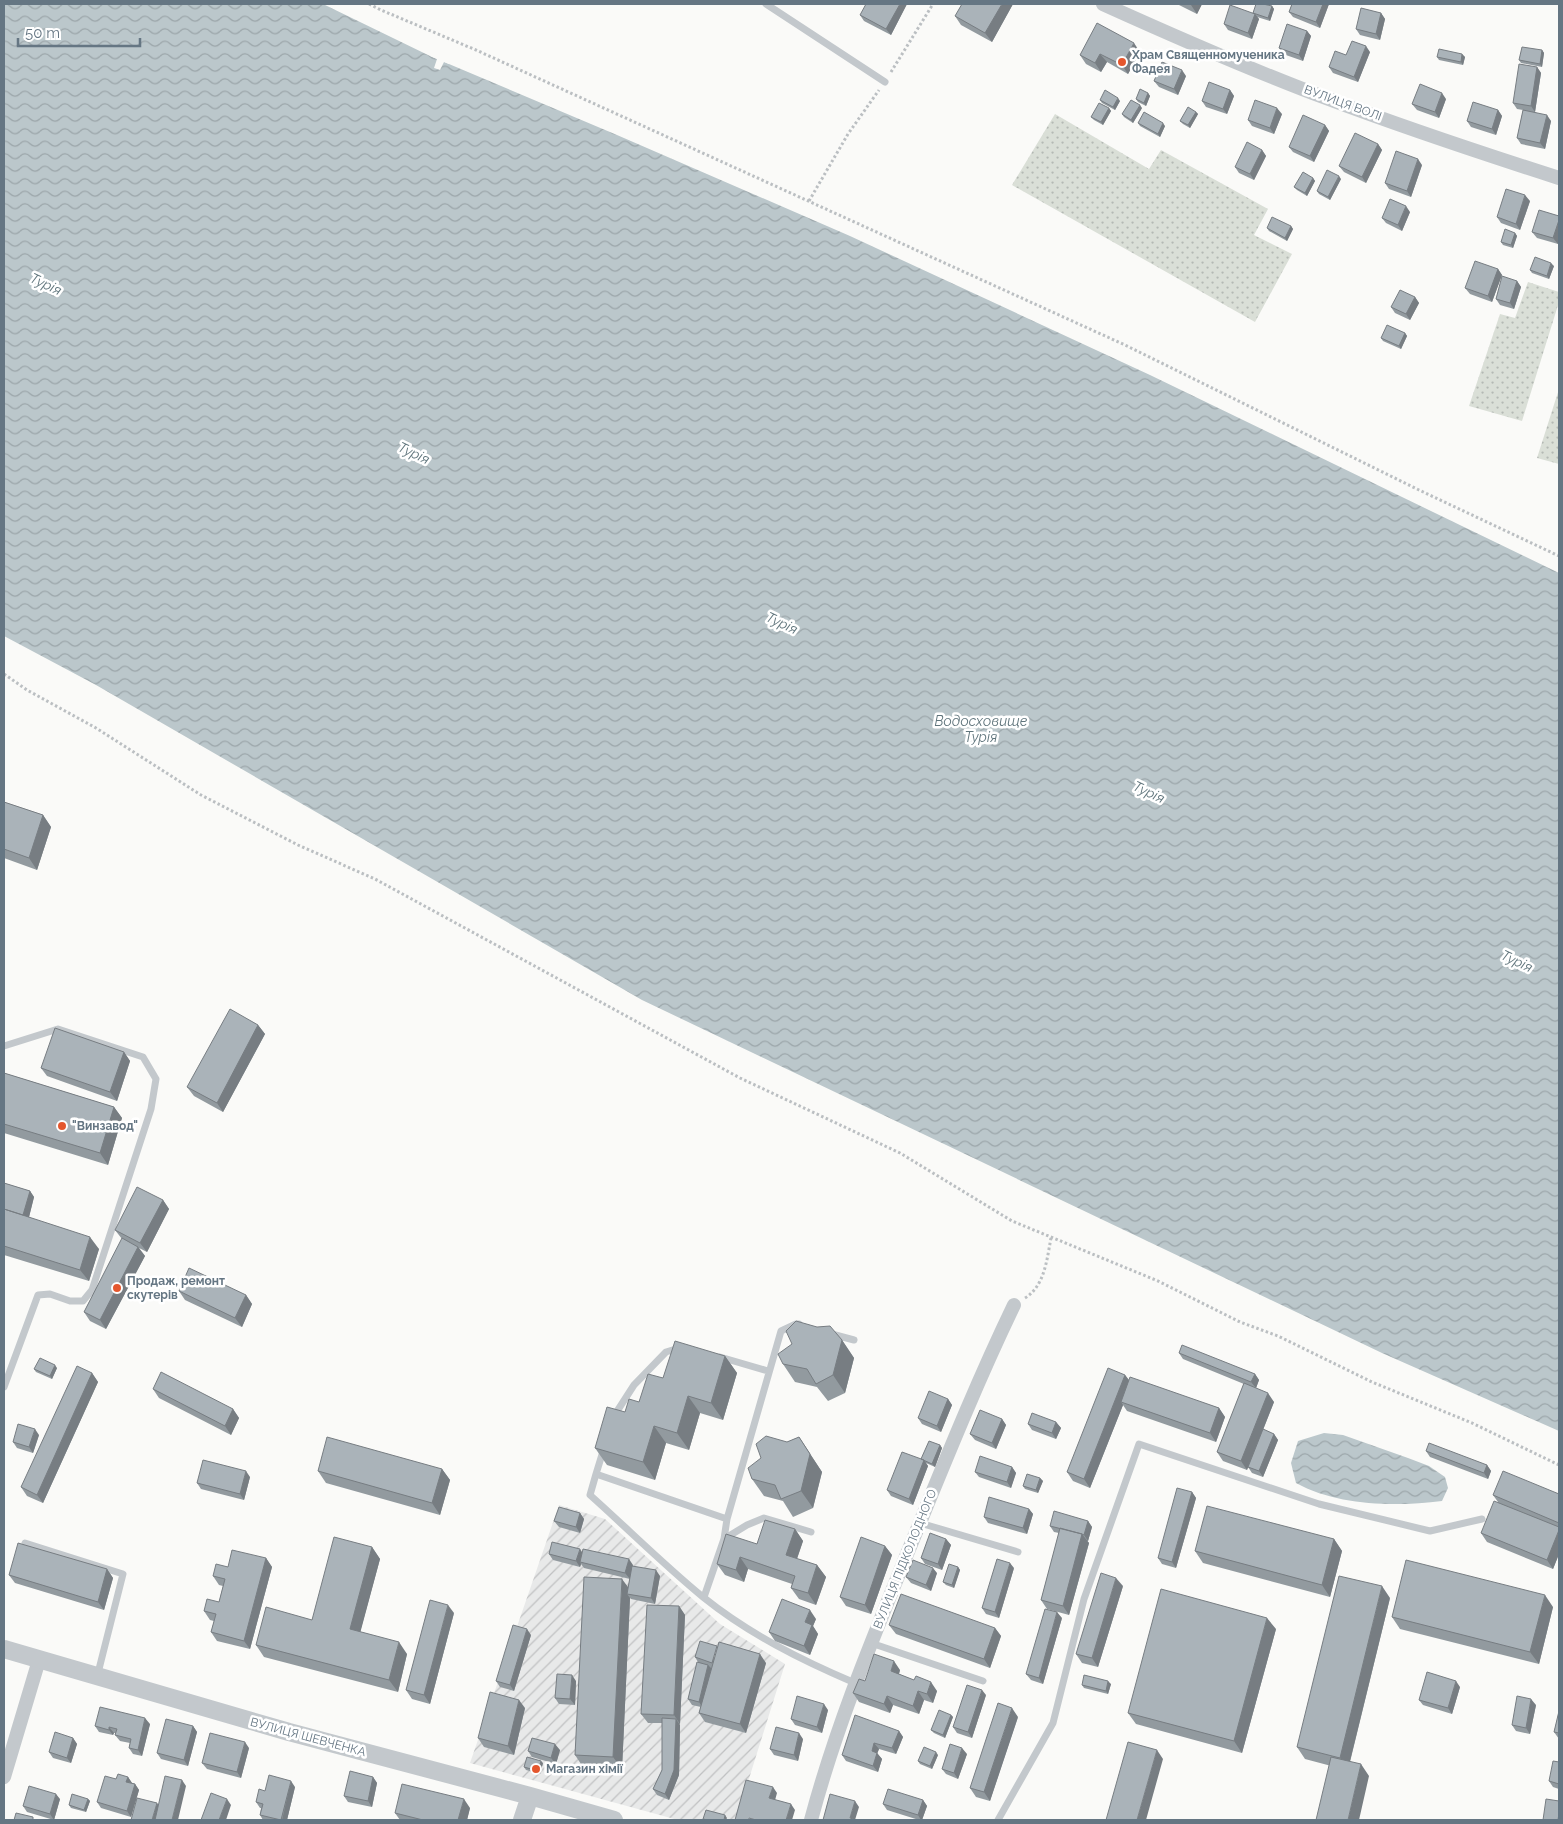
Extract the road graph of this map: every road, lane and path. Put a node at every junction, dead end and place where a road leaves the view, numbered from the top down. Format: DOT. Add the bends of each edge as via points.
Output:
graph roads {
  1 [pos="369,4"];
  2 [pos="766,4"];
  3 [pos="933,4"];
  4 [pos="1103,4"];
  5 [pos="884,82"];
  6 [pos="1559,178"];
  7 [pos="808,201"];
  8 [pos="1559,556"];
  9 [pos="4,674"];
  10 [pos="4,1046"];
  11 [pos="1051,1238"];
  12 [pos="1014,1305"];
  13 [pos="804,1326"];
  14 [pos="821,1331"];
  15 [pos="854,1340"];
  16 [pos="685,1346"];
  17 [pos="713,1354"];
  18 [pos="768,1371"];
  19 [pos="4,1387"];
  20 [pos="612,1424"];
  21 [pos="606,1440"];
  22 [pos="1559,1465"];
  23 [pos="596,1474"];
  24 [pos="727,1519"];
  25 [pos="1482,1519"];
  26 [pos="920,1523"];
  27 [pos="811,1532"];
  28 [pos="724,1540"];
  29 [pos="25,1542"];
  30 [pos="1018,1552"];
  31 [pos="704,1597"];
  32 [pos="871,1642"];
  33 [pos="4,1649"];
  34 [pos="39,1660"];
  35 [pos="96,1677"];
  36 [pos="983,1681"];
  37 [pos="855,1683"];
  38 [pos="4,1777"];
  39 [pos="530,1796"];
  40 [pos="522,1820"];
  41 [pos="614,1820"];
  42 [pos="812,1820"];
  43 [pos="998,1820"];
  1 -- 7 [label="path"];
  2 -- 5 [label="lane"];
  3 -- 5 [label="path"];
  4 -- 6 [label="street, ВУЛИЦЯ ВОЛІ" via="1324,98"];
  5 -- 7 [label="path"];
  7 -- 8 [label="path" via="1125,345"];
  9 -- 11 [label="path" via="201,795 298,845 375,879 740,1078 900,1153 1012,1221"];
  10 -- 19 [label="lane" via="58,1029 143,1057 156,1079 151,1109 92,1290 83,1300 70,1301 50,1294 38,1296"];
  11 -- 12 [label="path" via="1043,1275 1030,1295"];
  11 -- 22 [label="path" via="1158,1281 1240,1322 1278,1336 1372,1382 1472,1423"];
  12 -- 26 [label="street, ВУЛИЦЯ ПІДКОЛОДНОГО"];
  13 -- 18 [label="lane" via="796,1324 781,1331"];
  14 -- 15 [label="lane"];
  16 -- 20 [label="lane" via="666,1352 634,1385 614,1415"];
  17 -- 18 [label="lane"];
  18 -- 24 [label="lane"];
  21 -- 23 [label="lane"];
  23 -- 24 [label="lane"];
  23 -- 31 [label="lane" via="590,1495"];
  24 -- 28 [label="lane"];
  25 -- 43 [label="lane" via="1430,1531 1319,1504 1139,1444 1084,1599 1053,1723"];
  26 -- 30 [label="lane"];
  26 -- 32 [label="street, ВУЛИЦЯ ПІДКОЛОДНОГО"];
  27 -- 28 [label="lane" via="764,1518"];
  28 -- 31 [label="lane"];
  29 -- 35 [label="lane" via="123,1574"];
  31 -- 37 [label="lane" via="764,1639"];
  32 -- 36 [label="lane"];
  32 -- 37 [label="street, ВУЛИЦЯ ПІДКОЛОДНОГО"];
  33 -- 34 [label="street, ВУЛИЦЯ ШЕВЧЕНКА"];
  34 -- 35 [label="street, ВУЛИЦЯ ШЕВЧЕНКА"];
  34 -- 38 [label="street"];
  35 -- 39 [label="street, ВУЛИЦЯ ШЕВЧЕНКА"];
  37 -- 42 [label="street, ВУЛИЦЯ ПІДКОЛОДНОГО" via="825,1770"];
  39 -- 40 [label="street"];
  39 -- 41 [label="street, ВУЛИЦЯ ШЕВЧЕНКА"];
}
